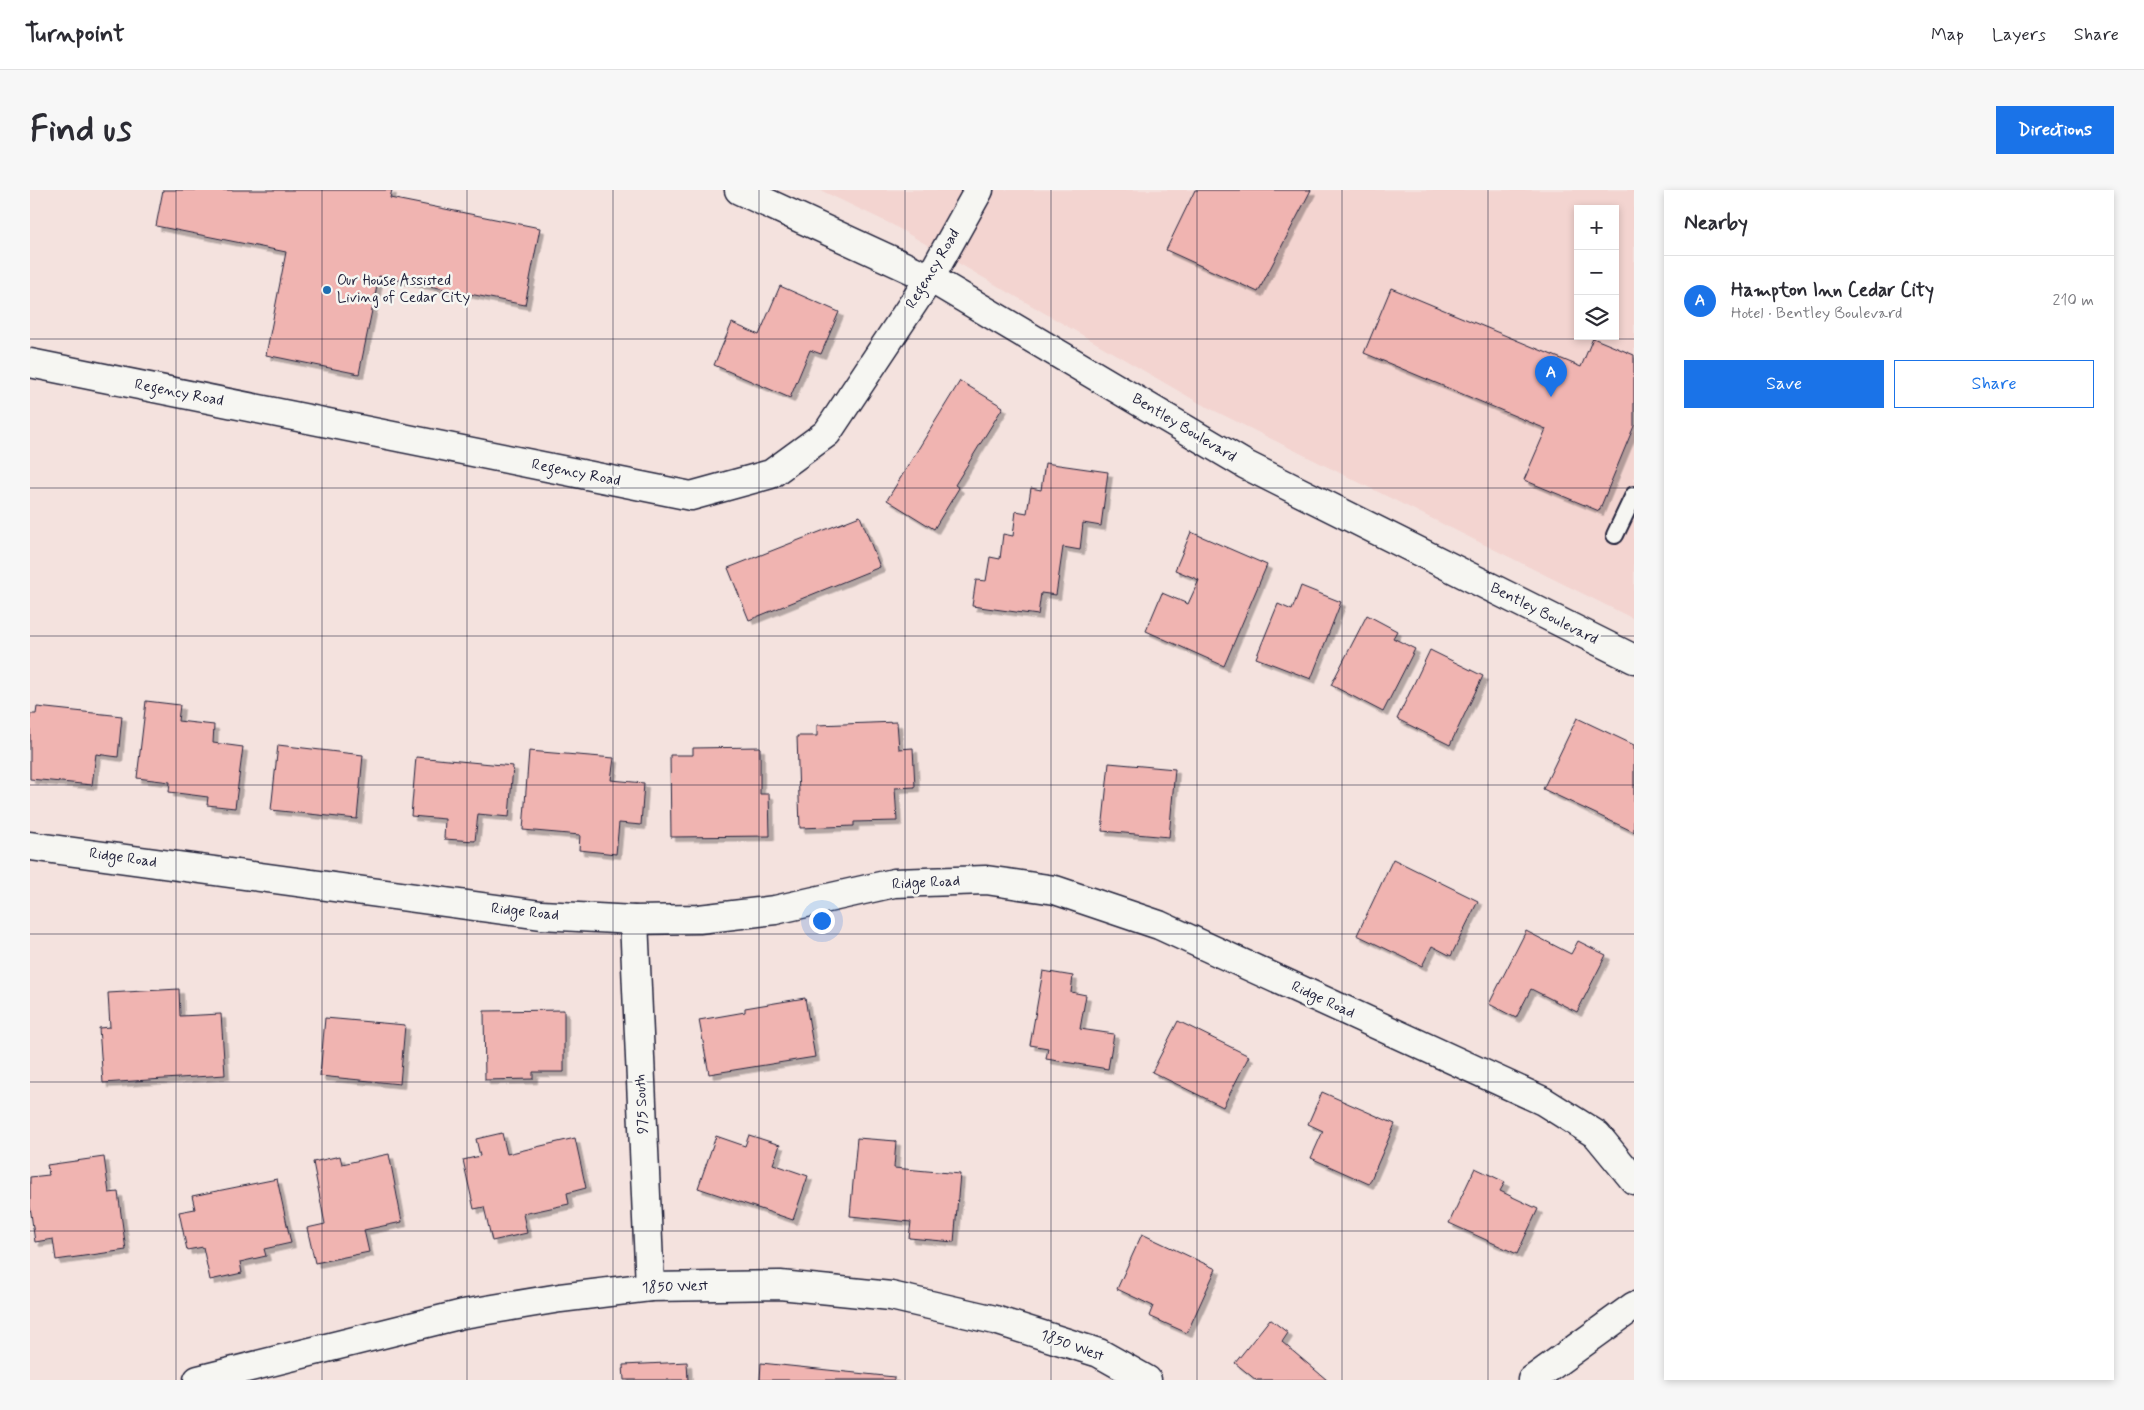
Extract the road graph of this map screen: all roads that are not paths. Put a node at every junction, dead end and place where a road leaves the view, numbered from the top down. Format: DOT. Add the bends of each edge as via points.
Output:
graph roads {
  1 [pos="739,190"];
  2 [pos="979,190"];
  3 [pos="930,278"];
  4 [pos="30,363"];
  5 [pos="1634,495"];
  6 [pos="1615,535"];
  7 [pos="1634,659"];
  8 [pos="30,846"];
  9 [pos="634,920"];
  10 [pos="1634,1180"];
  11 [pos="650,1287"];
  12 [pos="1634,1306"];
  13 [pos="198,1380"];
  14 [pos="1147,1380"];
  15 [pos="1532,1380"];
  1 -- 3 [label="street, Bentley Boulevard"];
  2 -- 3 [label="street, Regency Road"];
  3 -- 4 [label="street, Regency Road" via="827,432 771,474 691,496"];
  3 -- 7 [label="street, Bentley Boulevard" via="1246,465"];
  5 -- 6 [label="lane"];
  8 -- 9 [label="street, Ridge Road" via="541,915"];
  9 -- 10 [label="street, Ridge Road" via="699,919 775,910 894,883 986,880 1055,890 1159,925 1543,1101 1597,1135"];
  9 -- 11 [label="street, 975 South"];
  11 -- 13 [label="street, 1850 West" via="463,1314"];
  11 -- 14 [label="street, 1850 West" via="780,1285 891,1296 995,1320 1099,1353"];
  12 -- 15 [label="street"];
}
